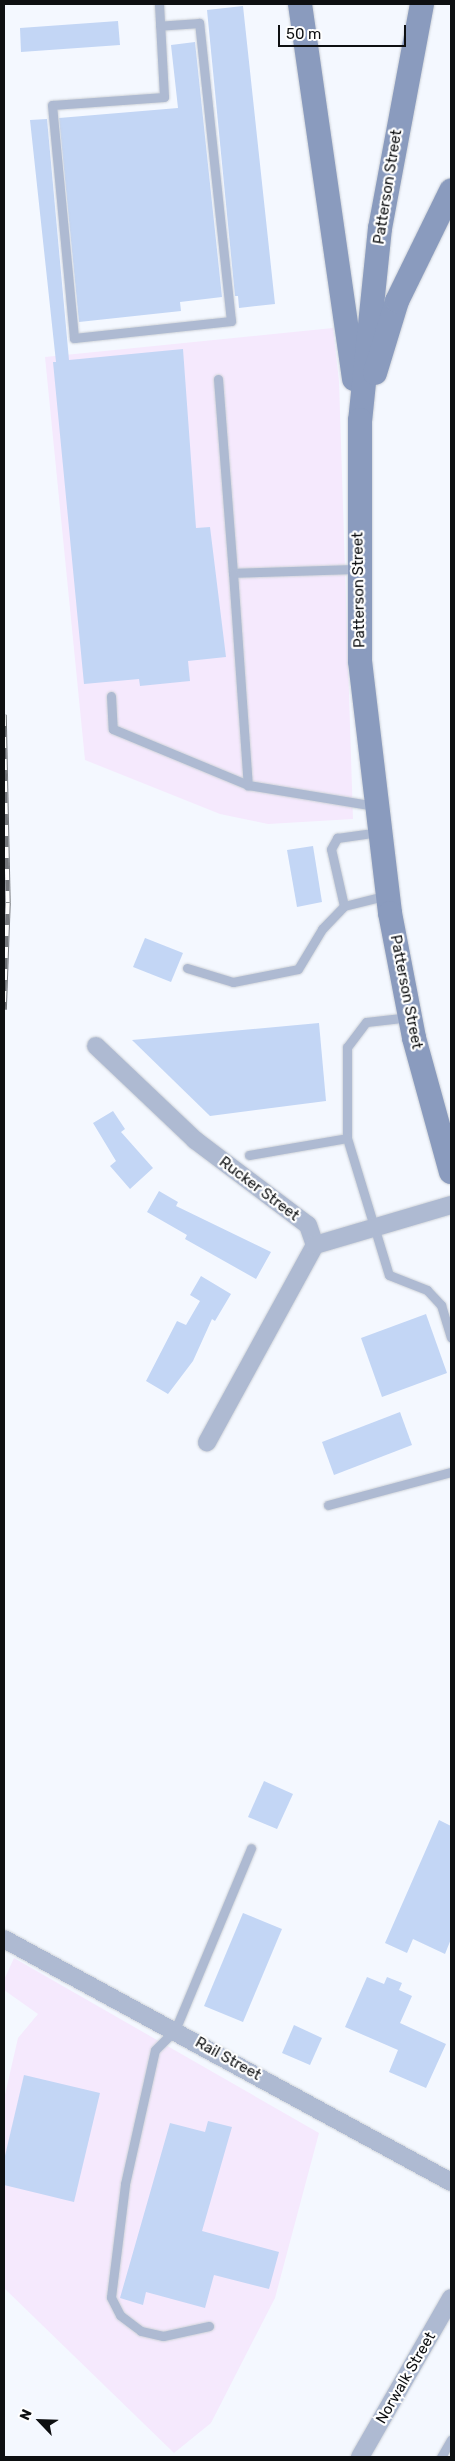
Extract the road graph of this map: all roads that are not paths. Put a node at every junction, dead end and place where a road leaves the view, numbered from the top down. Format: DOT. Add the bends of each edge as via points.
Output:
graph roads {
  1 [pos="158,4"];
  2 [pos="300,4"];
  3 [pos="422,4"];
  4 [pos="160,26"];
  5 [pos="451,191"];
  6 [pos="218,379"];
  7 [pos="360,420"];
  8 [pos="359,569"];
  9 [pos="233,573"];
  10 [pos="111,696"];
  11 [pos="248,784"];
  12 [pos="376,806"];
  13 [pos="379,832"];
  14 [pos="388,895"];
  15 [pos="344,906"];
  16 [pos="187,968"];
  17 [pos="410,1017"];
  18 [pos="96,1046"];
  19 [pos="347,1138"];
  20 [pos="249,1155"];
  21 [pos="451,1172"];
  22 [pos="451,1205"];
  23 [pos="373,1228"];
  24 [pos="315,1245"];
  25 [pos="451,1336"];
  26 [pos="207,1442"];
  27 [pos="451,1472"];
  28 [pos="328,1505"];
  29 [pos="251,1848"];
  30 [pos="4,1939"];
  31 [pos="175,2030"];
  32 [pos="451,2182"];
  33 [pos="451,2298"];
  34 [pos="209,2326"];
  35 [pos="451,2440"];
  36 [pos="366,2455"];
  37 [pos="441,2457"];
  1 -- 4 [label="lane"];
  2 -- 7 [label="main road"];
  3 -- 7 [label="main road, Patterson Street" via="380,228"];
  4 -- 4 [label="lane" via="164,97 52,105 74,338 231,321 199,23"];
  5 -- 7 [label="main road" via="397,302"];
  6 -- 9 [label="lane"];
  7 -- 8 [label="main road, Patterson Street"];
  8 -- 9 [label="lane"];
  8 -- 12 [label="main road, Patterson Street" via="360,661"];
  9 -- 11 [label="lane"];
  10 -- 11 [label="lane" via="113,729"];
  11 -- 12 [label="lane"];
  12 -- 13 [label="main road, Patterson Street"];
  13 -- 14 [label="main road, Patterson Street"];
  13 -- 15 [label="lane" via="337,838 331,848"];
  14 -- 15 [label="lane"];
  14 -- 17 [label="main road, Patterson Street"];
  15 -- 16 [label="lane" via="322,929 298,969 233,982"];
  17 -- 19 [label="lane" via="366,1022 347,1047"];
  17 -- 21 [label="main road, Patterson Street"];
  18 -- 24 [label="street, Rucker Street" via="195,1140 308,1225"];
  19 -- 20 [label="lane"];
  19 -- 23 [label="lane"];
  22 -- 23 [label="street"];
  23 -- 24 [label="street"];
  23 -- 25 [label="lane" via="389,1275 427,1290 441,1305"];
  24 -- 26 [label="street"];
  27 -- 28 [label="lane"];
  29 -- 31 [label="lane"];
  30 -- 31 [label="street, Rail Street"];
  31 -- 32 [label="street, Rail Street"];
  31 -- 34 [label="lane" via="155,2050 144,2087 125,2184 111,2297 120,2315 142,2331 163,2336"];
  33 -- 36 [label="street, Norwalk Street"];
  35 -- 37 [label="lane"];
}
